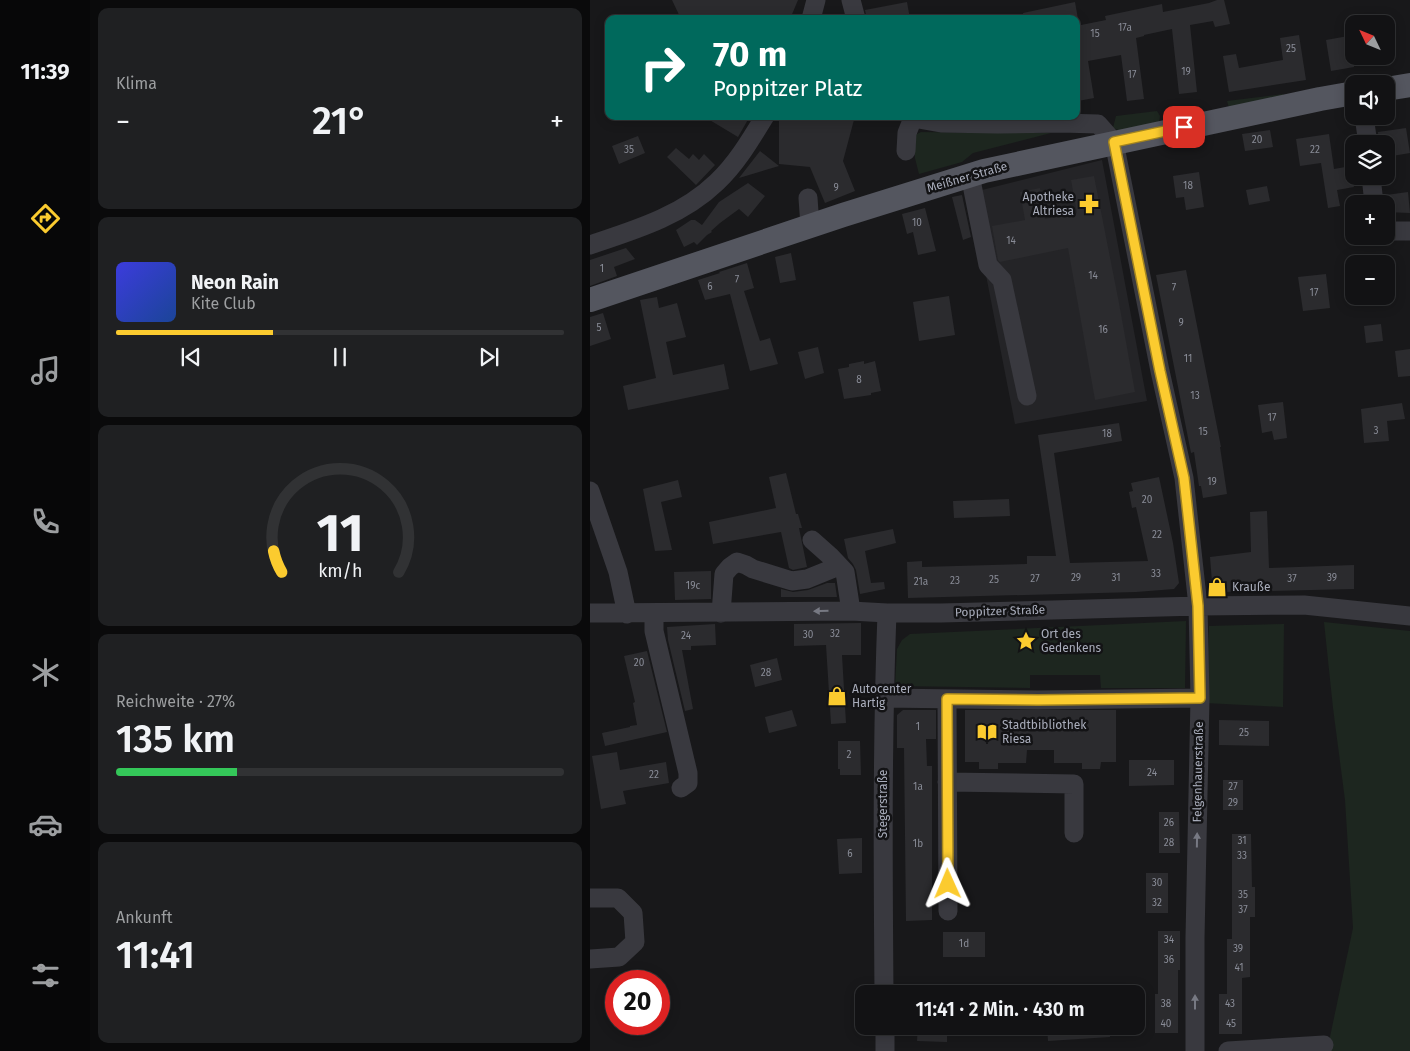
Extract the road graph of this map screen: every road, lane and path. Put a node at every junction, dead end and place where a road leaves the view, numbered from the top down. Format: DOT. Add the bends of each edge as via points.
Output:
graph roads {
  1 [pos="816,0"];
  2 [pos="851,0"];
  3 [pos="811,15"];
  4 [pos="855,15"];
  5 [pos="1410,86"];
  6 [pos="1395,87"];
  7 [pos="1345,95"];
  8 [pos="763,120"];
  9 [pos="910,120"];
  10 [pos="926,120"];
  11 [pos="1114,142"];
  12 [pos="906,151"];
  13 [pos="970,175"];
  14 [pos="808,198"];
  15 [pos="810,226"];
  16 [pos="1395,231"];
  17 [pos="1410,231"];
  18 [pos="590,245"];
  19 [pos="590,300"];
  20 [pos="1027,396"];
  21 [pos="590,491"];
  22 [pos="812,540"];
  23 [pos="839,566"];
  24 [pos="1198,606"];
  25 [pos="850,611"];
  26 [pos="721,613"];
  27 [pos="887,613"];
  28 [pos="590,614"];
  29 [pos="627,614"];
  30 [pos="654,614"];
  31 [pos="1410,616"];
  32 [pos="884,698"];
  33 [pos="1200,698"];
  34 [pos="947,699"];
  35 [pos="947,782"];
  36 [pos="681,788"];
  37 [pos="1074,833"];
  38 [pos="590,898"];
  39 [pos="948,911"];
  40 [pos="590,958"];
  41 [pos="884,985"];
  42 [pos="885,1035"];
  43 [pos="1324,1045"];
  44 [pos="885,1051"];
  45 [pos="1195,1051"];
  46 [pos="1228,1051"];
  1 -- 3 [label="street"];
  2 -- 4 [label="street"];
  5 -- 6 [label="main road"];
  7 -- 11 [label="main road, Meißner Straße"];
  8 -- 18 [label="street" via="718,182 702,195 664,218"];
  9 -- 12 [label="street"];
  10 -- 11 [label="street" via="941,123 1098,124"];
  11 -- 13 [label="main road, Meißner Straße"];
  11 -- 24 [label="street, Felgenhauerstraße" via="1184,478"];
  13 -- 15 [label="main road, Meißner Straße"];
  13 -- 20 [label="street" via="988,265 1002,280"];
  14 -- 15 [label="street"];
  15 -- 19 [label="main road, Meißner Straße"];
  16 -- 17 [label="street"];
  21 -- 29 [label="street" via="616,566"];
  22 -- 23 [label="street"];
  23 -- 25 [label="street" via="845,572"];
  23 -- 26 [label="street" via="807,579 792,581 737,562 724,574"];
  24 -- 27 [label="street, Poppitzer Straße"];
  24 -- 31 [label="street, Poppitzer Straße" via="1304,605"];
  24 -- 33 [label="street, Felgenhauerstraße"];
  25 -- 26 [label="street, Poppitzer Straße, one-way"];
  25 -- 27 [label="street, Poppitzer Straße"];
  26 -- 30 [label="street, Poppitzer Straße"];
  27 -- 32 [label="street, Stegerstraße"];
  28 -- 29 [label="street, Poppitzer Straße"];
  29 -- 30 [label="street, Poppitzer Straße"];
  30 -- 36 [label="street" via="654,631 688,773 688,783"];
  32 -- 34 [label="street"];
  32 -- 41 [label="street, Stegerstraße" via="876,807 883,902"];
  33 -- 34 [label="street"];
  45 -- 33 [label="street, Felgenhauerstraße, one-way"];
  34 -- 35 [label="street"];
  35 -- 37 [label="street" via="1074,784"];
  35 -- 39 [label="street"];
  38 -- 40 [label="street" via="618,898 633,913 635,942 619,957"];
  42 -- 44 [label="street"];
  43 -- 46 [label="street"];
}
